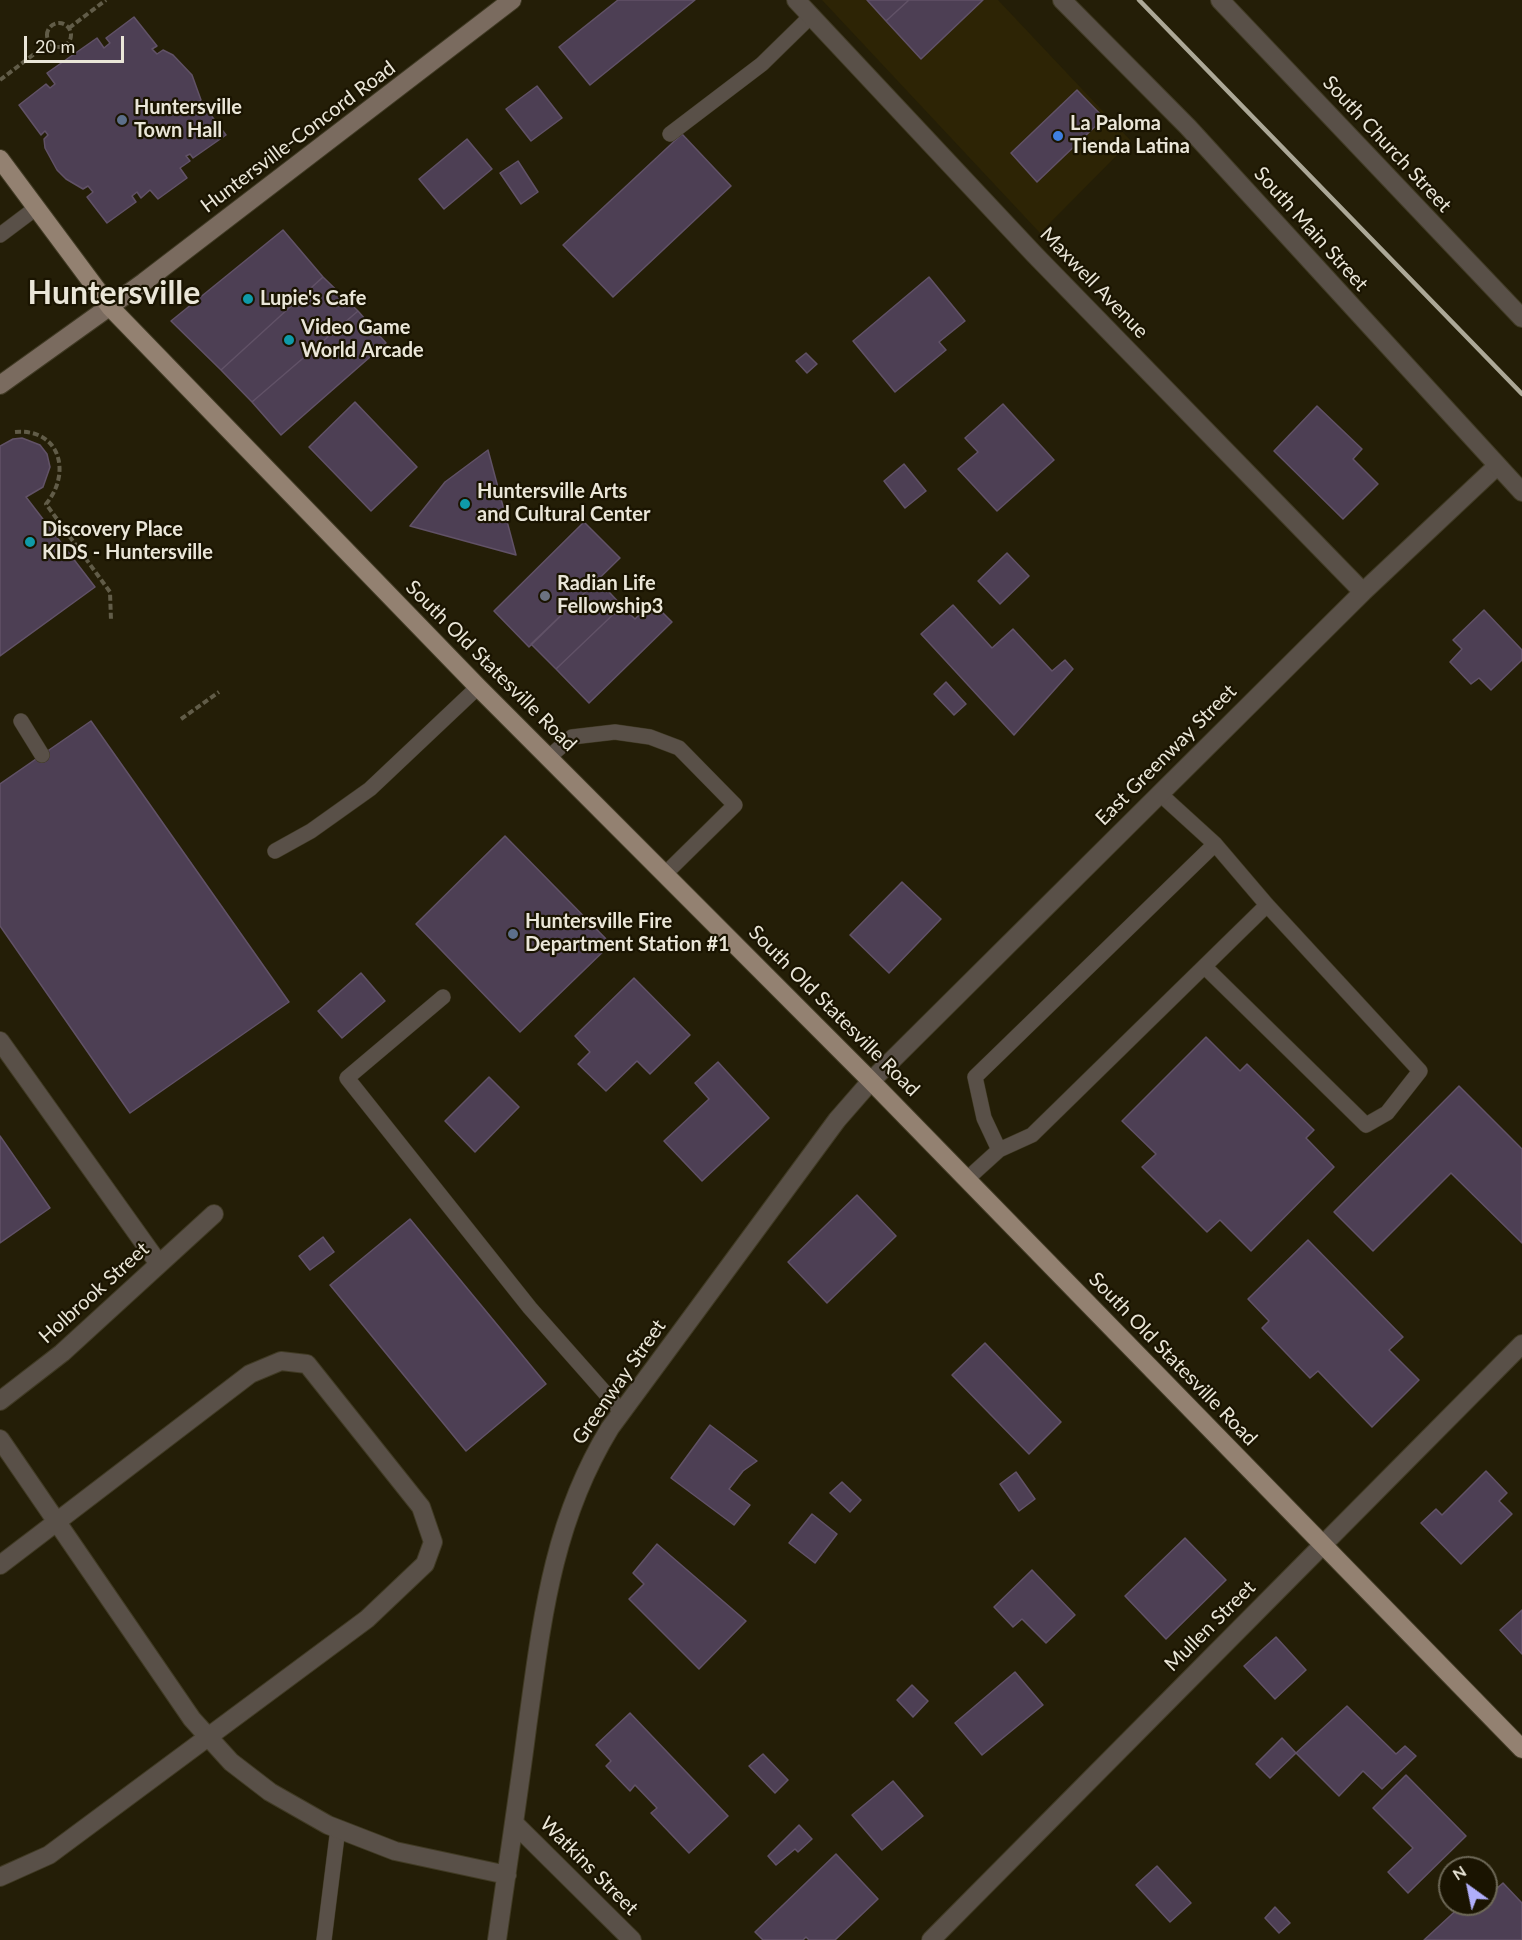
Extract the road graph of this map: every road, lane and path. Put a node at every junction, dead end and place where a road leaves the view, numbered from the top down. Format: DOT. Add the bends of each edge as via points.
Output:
graph roads {
  1 [pos="106,0"];
  2 [pos="512,0"];
  3 [pos="796,0"];
  4 [pos="1062,0"];
  5 [pos="1220,0"];
  6 [pos="811,16"];
  7 [pos="69,28"];
  8 [pos="50,42"];
  9 [pos="0,80"];
  10 [pos="670,134"];
  11 [pos="0,159"];
  12 [pos="36,208"];
  13 [pos="0,235"];
  14 [pos="110,307"];
  15 [pos="1522,318"];
  16 [pos="0,385"];
  17 [pos="15,432"];
  18 [pos="1497,466"];
  19 [pos="1522,492"];
  20 [pos="1363,592"];
  21 [pos="111,620"];
  22 [pos="478,687"];
  23 [pos="219,692"];
  24 [pos="181,719"];
  25 [pos="21,721"];
  26 [pos="42,755"];
  27 [pos="549,757"];
  28 [pos="1159,794"];
  29 [pos="1215,844"];
  30 [pos="275,851"];
  31 [pos="666,873"];
  32 [pos="1267,905"];
  33 [pos="1205,967"];
  34 [pos="443,997"];
  35 [pos="0,1041"];
  36 [pos="871,1081"];
  37 [pos="999,1150"];
  38 [pos="967,1179"];
  39 [pos="214,1214"];
  40 [pos="159,1264"];
  41 [pos="1522,1344"];
  42 [pos="0,1401"];
  43 [pos="622,1412"];
  44 [pos="0,1439"];
  45 [pos="57,1523"];
  46 [pos="1322,1545"];
  47 [pos="0,1565"];
  48 [pos="210,1738"];
  49 [pos="1522,1749"];
  50 [pos="514,1823"];
  51 [pos="338,1828"];
  52 [pos="507,1875"];
  53 [pos="0,1877"];
  54 [pos="324,1940"];
  55 [pos="497,1940"];
  56 [pos="632,1940"];
  57 [pos="931,1940"];
  1 -- 7 [label="path"];
  2 -- 14 [label="main road, Huntersville-Concord Road"];
  3 -- 6 [label="street, Maxwell Avenue"];
  4 -- 18 [label="street, South Main Street" via="1188,127"];
  5 -- 15 [label="street, South Church Street"];
  6 -- 10 [label="lane" via="762,64"];
  6 -- 20 [label="street, Maxwell Avenue" via="1034,254"];
  7 -- 8 [label="path" via="70,40 64,46 56,47"];
  7 -- 8 [label="path" via="63,23 52,26 48,32"];
  8 -- 9 [label="path"];
  11 -- 12 [label="main road, South Old Statesville Road"];
  12 -- 13 [label="lane"];
  12 -- 14 [label="main road, South Old Statesville Road"];
  14 -- 16 [label="main road, Huntersville-Concord Road"];
  14 -- 22 [label="main road, South Old Statesville Road"];
  17 -- 21 [label="path" via="29,431 52,445 61,474 56,492 46,504 110,592"];
  18 -- 19 [label="street, South Main Street"];
  18 -- 20 [label="street, East Greenway Street"];
  20 -- 28 [label="street, East Greenway Street"];
  22 -- 27 [label="main road, South Old Statesville Road"];
  22 -- 30 [label="lane" via="370,789"];
  23 -- 24 [label="path"];
  25 -- 26 [label="lane"];
  27 -- 31 [label="main road, South Old Statesville Road"];
  27 -- 31 [label="lane" via="573,737 615,732 650,737 679,748 735,805"];
  28 -- 29 [label="lane"];
  28 -- 36 [label="street, East Greenway Street"];
  29 -- 32 [label="lane"];
  29 -- 37 [label="lane" via="975,1077 984,1118"];
  31 -- 36 [label="main road, South Old Statesville Road"];
  32 -- 33 [label="lane"];
  32 -- 33 [label="lane" via="1420,1071 1387,1113 1366,1125"];
  33 -- 37 [label="lane" via="1032,1135"];
  34 -- 43 [label="lane" via="347,1078 530,1308"];
  35 -- 40 [label="street"];
  36 -- 38 [label="main road, South Old Statesville Road"];
  36 -- 43 [label="street, Greenway Street" via="837,1120"];
  37 -- 38 [label="lane"];
  38 -- 46 [label="main road, South Old Statesville Road"];
  39 -- 40 [label="street, Holbrook Street"];
  40 -- 42 [label="street, Holbrook Street" via="62,1353"];
  41 -- 46 [label="street, Mullen Street"];
  43 -- 50 [label="street, Greenway Street" via="592,1458 558,1545 544,1604"];
  44 -- 45 [label="street"];
  45 -- 47 [label="street"];
  45 -- 48 [label="street" via="171,1690"];
  45 -- 48 [label="street" via="250,1374 281,1361 307,1364 421,1507 433,1542 425,1564 368,1620"];
  46 -- 49 [label="main road, South Old Statesville Road"];
  46 -- 57 [label="street, Mullen Street"];
  48 -- 51 [label="street" via="231,1762 270,1792"];
  48 -- 53 [label="street" via="49,1855"];
  50 -- 52 [label="street, Greenway Street"];
  50 -- 56 [label="street, Watkins Street"];
  51 -- 52 [label="street" via="395,1851"];
  51 -- 54 [label="lane"];
  52 -- 55 [label="street, Greenway Street"];
}
